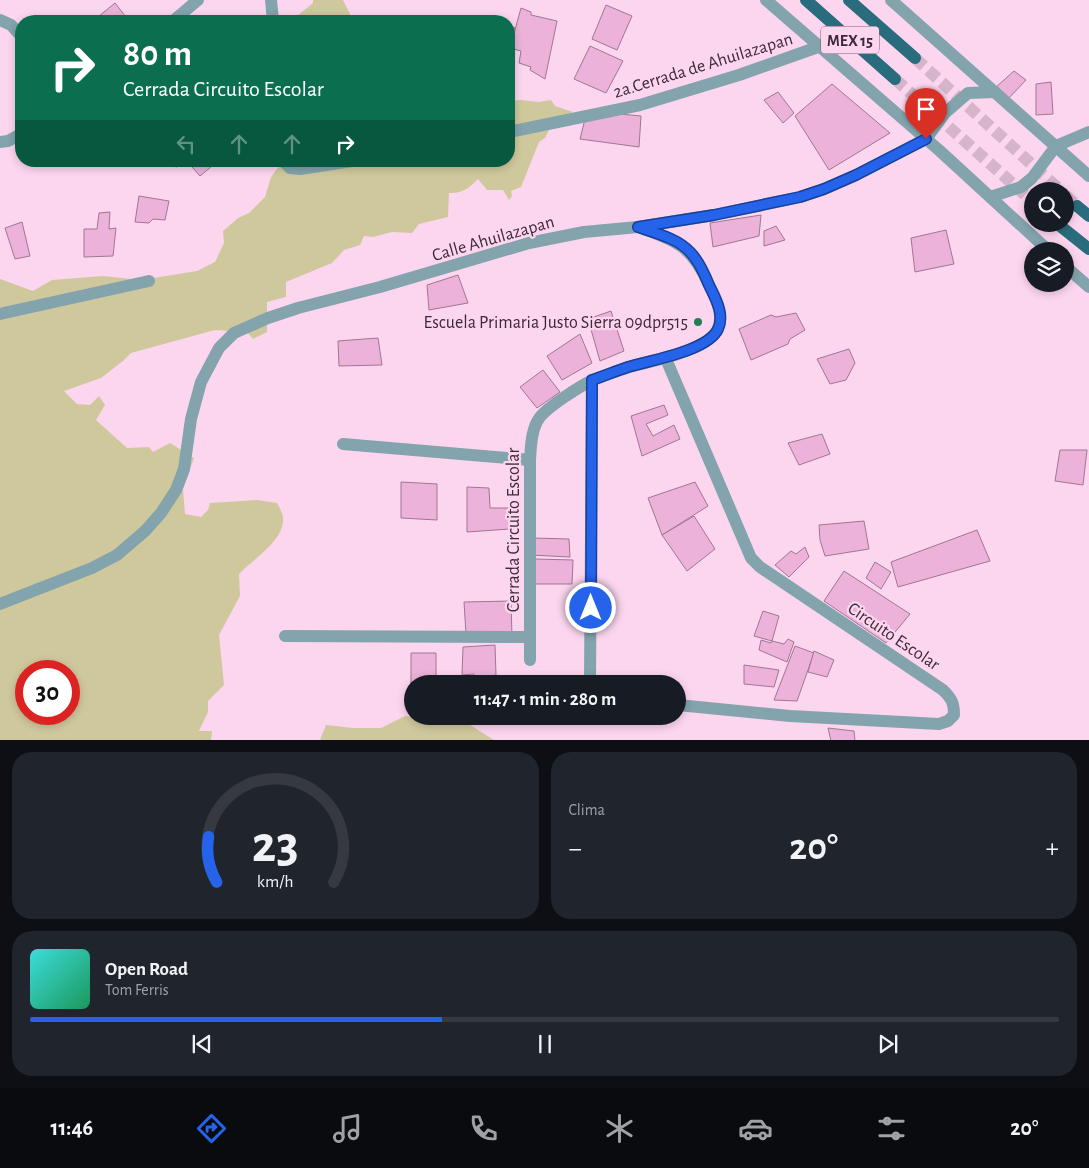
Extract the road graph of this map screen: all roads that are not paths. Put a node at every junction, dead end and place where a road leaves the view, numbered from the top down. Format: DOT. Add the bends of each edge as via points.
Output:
graph roads {
  1 [pos="198,0"];
  2 [pos="271,0"];
  3 [pos="766,0"];
  4 [pos="806,0"];
  5 [pos="849,0"];
  6 [pos="891,0"];
  7 [pos="180,15"];
  8 [pos="272,15"];
  9 [pos="0,20"];
  10 [pos="15,29"];
  11 [pos="818,47"];
  12 [pos="915,58"];
  13 [pos="895,79"];
  14 [pos="996,92"];
  15 [pos="515,131"];
  16 [pos="1089,132"];
  17 [pos="15,137"];
  18 [pos="926,139"];
  19 [pos="0,142"];
  20 [pos="1056,146"];
  21 [pos="289,167"];
  22 [pos="313,167"];
  23 [pos="1089,176"];
  24 [pos="990,197"];
  25 [pos="1077,206"];
  26 [pos="1089,216"];
  27 [pos="638,227"];
  28 [pos="1069,232"];
  29 [pos="1039,242"];
  30 [pos="1089,249"];
  31 [pos="1074,274"];
  32 [pos="149,281"];
  33 [pos="1089,288"];
  34 [pos="0,314"];
  35 [pos="666,358"];
  36 [pos="592,380"];
  37 [pos="343,444"];
  38 [pos="530,460"];
  39 [pos="0,604"];
  40 [pos="285,636"];
  41 [pos="530,637"];
  42 [pos="530,660"];
  43 [pos="590,675"];
  44 [pos="686,705"];
  1 -- 7 [label="street"];
  2 -- 8 [label="street"];
  3 -- 11 [label="street"];
  4 -- 13 [label="main road, MEX 15"];
  5 -- 12 [label="main road, MEX 15"];
  6 -- 14 [label="street"];
  9 -- 10 [label="street"];
  11 -- 15 [label="street, 2a.Cerrada de Ahuilazapan" via="739,76 640,106"];
  11 -- 18 [label="street"];
  14 -- 18 [label="street" via="968,93 945,113"];
  14 -- 20 [label="street"];
  16 -- 20 [label="street"];
  17 -- 19 [label="street"];
  18 -- 24 [label="street"];
  18 -- 27 [label="street, Calle Ahuilazapan" via="856,175 800,197"];
  20 -- 23 [label="street"];
  20 -- 24 [label="street" via="1032,178 1021,187"];
  21 -- 22 [label="street"];
  24 -- 29 [label="street"];
  25 -- 26 [label="main road"];
  27 -- 35 [label="street, Cerrada Circuito Escolar" via="673,240 690,252 718,304 719,327 714,335"];
  27 -- 39 [label="street, Calle Ahuilazapan" via="584,232 529,243 380,288 298,308 234,333 219,348 201,382 191,419 184,469 176,490 145,532 117,555 92,568"];
  28 -- 30 [label="main road"];
  31 -- 33 [label="street"];
  32 -- 34 [label="street"];
  35 -- 36 [label="street, Cerrada Circuito Escolar"];
  35 -- 44 [label="street, Circuito Escolar" via="751,558 943,690 952,698 954,715 939,724 790,716"];
  36 -- 38 [label="street, Cerrada Circuito Escolar" via="540,417 532,437"];
  36 -- 43 [label="street"];
  37 -- 38 [label="street"];
  38 -- 41 [label="street, Cerrada Circuito Escolar"];
  40 -- 41 [label="street"];
  41 -- 42 [label="street, Cerrada Circuito Escolar"];
}
